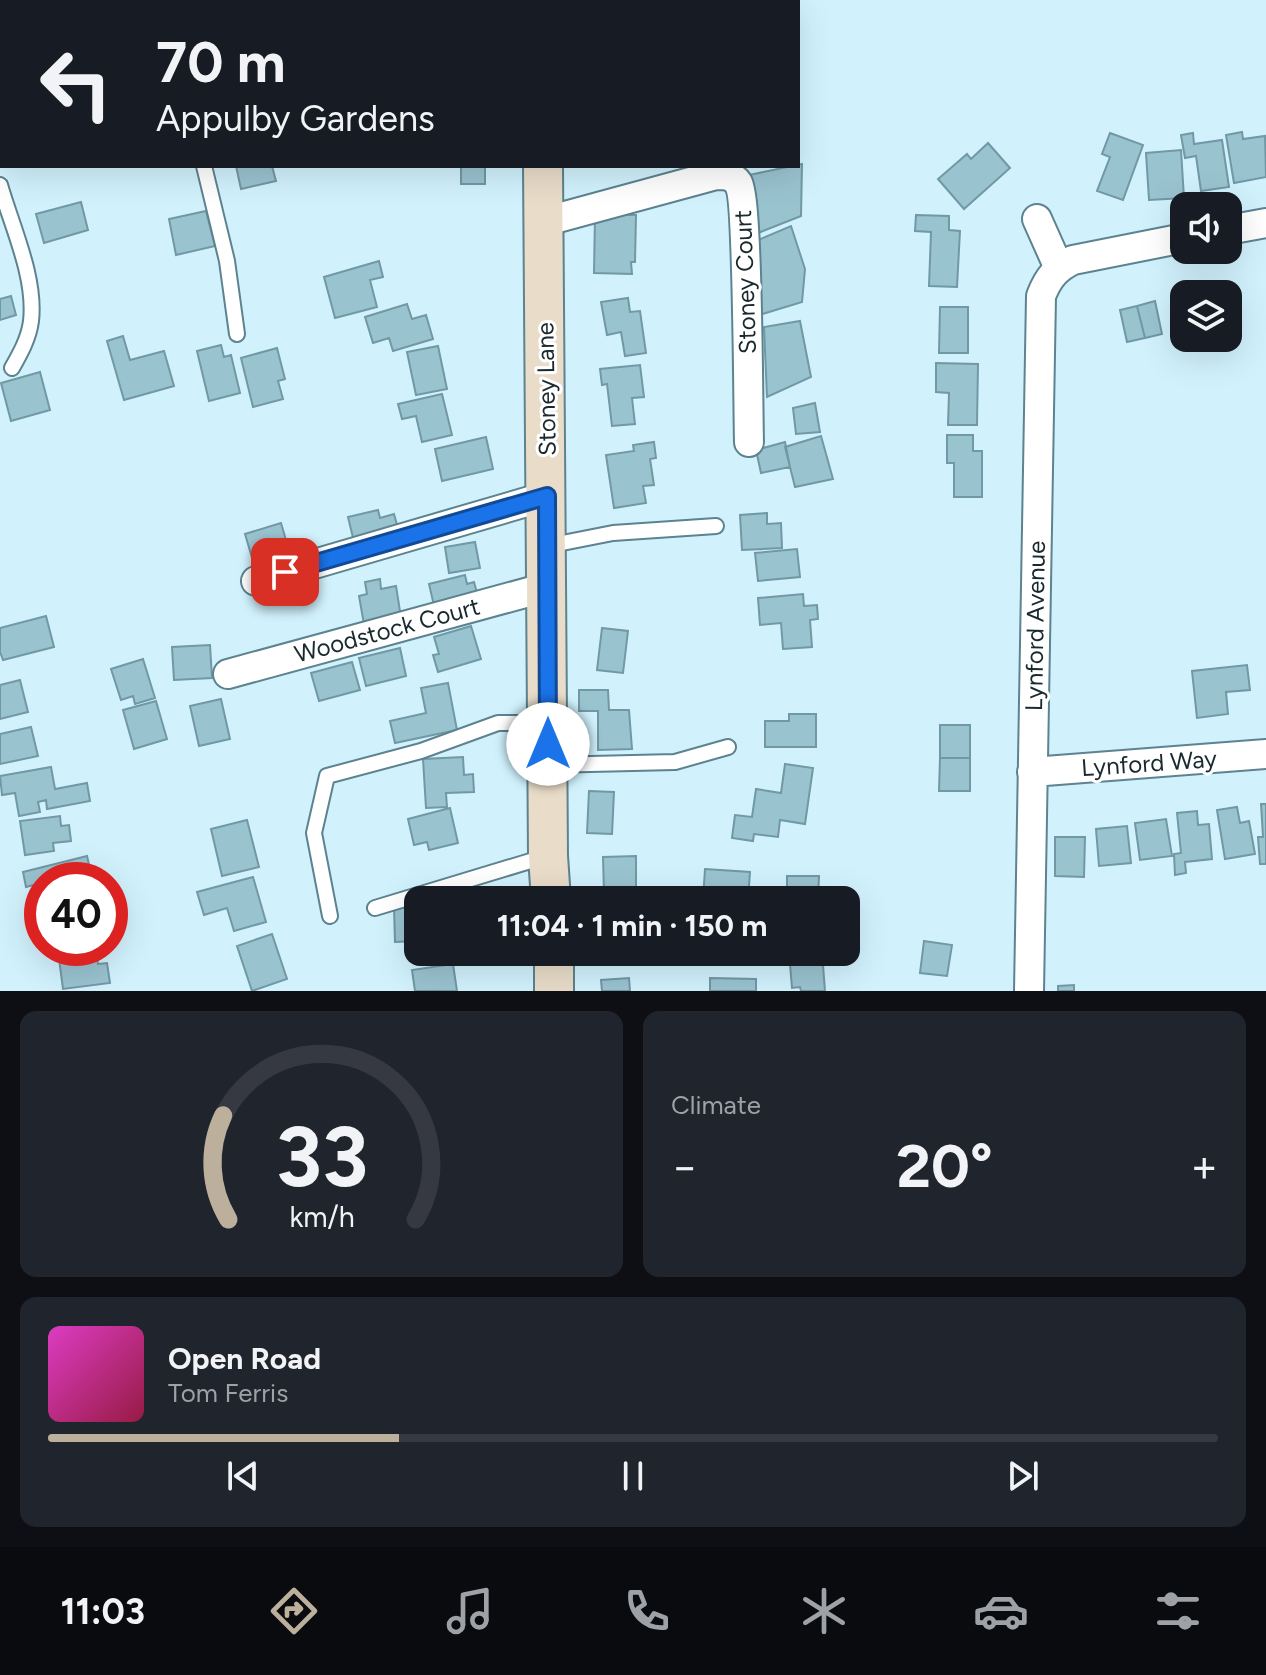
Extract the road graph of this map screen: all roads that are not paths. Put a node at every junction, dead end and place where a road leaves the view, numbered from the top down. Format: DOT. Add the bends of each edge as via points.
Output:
graph roads {
  1 [pos="204,168"];
  2 [pos="543,168"];
  3 [pos="0,185"];
  4 [pos="1037,219"];
  5 [pos="543,222"];
  6 [pos="1266,223"];
  7 [pos="1242,227"];
  8 [pos="1170,241"];
  9 [pos="1058,266"];
  10 [pos="237,334"];
  11 [pos="12,368"];
  12 [pos="749,442"];
  13 [pos="547,496"];
  14 [pos="716,526"];
  15 [pos="547,546"];
  16 [pos="256,581"];
  17 [pos="547,587"];
  18 [pos="228,674"];
  19 [pos="549,723"];
  20 [pos="728,747"];
  21 [pos="1266,754"];
  22 [pos="548,765"];
  23 [pos="1032,772"];
  24 [pos="548,856"];
  25 [pos="550,886"];
  26 [pos="375,908"];
  27 [pos="330,916"];
  28 [pos="554,966"];
  29 [pos="554,991"];
  30 [pos="1029,991"];
  1 -- 10 [label="lane" via="227,261"];
  2 -- 5 [label="street, Stoney Lane"];
  3 -- 11 [label="lane" via="30,295 31,322"];
  4 -- 9 [label="street"];
  5 -- 12 [label="street, Stoney Court" via="716,175 738,183"];
  5 -- 13 [label="street, Stoney Lane"];
  6 -- 7 [label="street"];
  8 -- 9 [label="street"];
  9 -- 23 [label="street, Lynford Avenue" via="1041,296"];
  13 -- 15 [label="street, Stoney Lane"];
  13 -- 16 [label="street"];
  14 -- 15 [label="lane" via="613,533"];
  15 -- 17 [label="street, Stoney Lane"];
  17 -- 18 [label="street, Woodstock Court"];
  17 -- 19 [label="street, Stoney Lane"];
  19 -- 22 [label="street, Stoney Lane"];
  19 -- 27 [label="lane" via="498,723 327,776 314,833"];
  20 -- 22 [label="lane" via="675,762"];
  21 -- 23 [label="street, Lynford Way"];
  22 -- 24 [label="street, Stoney Lane"];
  23 -- 30 [label="street, Lynford Avenue"];
  24 -- 25 [label="street, Stoney Lane"];
  24 -- 26 [label="lane"];
  28 -- 29 [label="street"];
}
